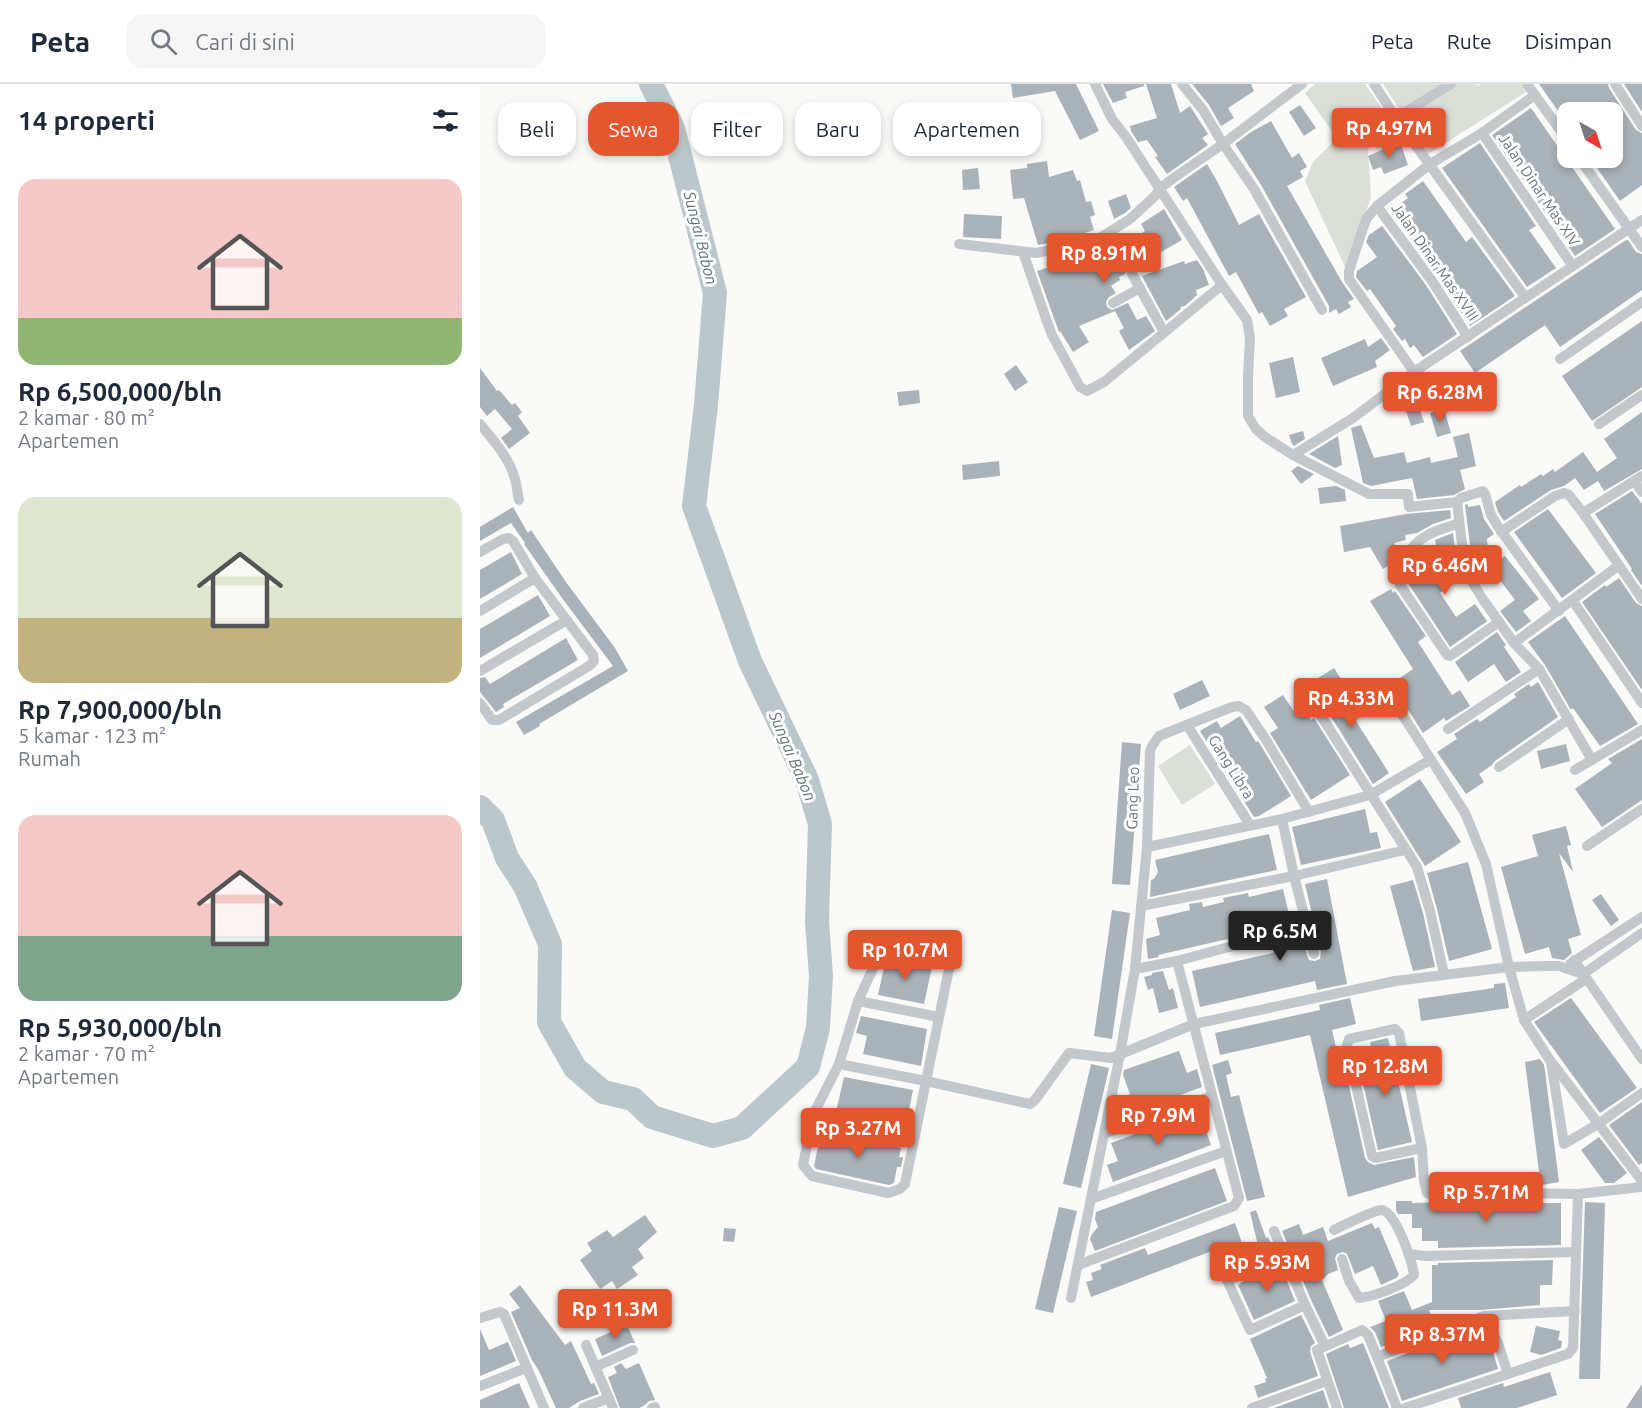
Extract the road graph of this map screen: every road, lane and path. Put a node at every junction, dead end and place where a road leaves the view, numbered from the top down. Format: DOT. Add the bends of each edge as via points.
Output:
graph roads {
  1 [pos="1095,84"];
  2 [pos="1182,84"];
  3 [pos="1302,84"];
  4 [pos="1374,84"];
  5 [pos="1451,84"];
  6 [pos="1527,84"];
  7 [pos="1615,84"];
  8 [pos="1535,95"];
  9 [pos="1396,118"];
  10 [pos="1557,126"];
  11 [pos="1642,126"];
  12 [pos="1482,133"];
  13 [pos="1223,144"];
  14 [pos="1430,164"];
  15 [pos="1587,168"];
  16 [pos="1160,189"];
  17 [pos="1377,206"];
  18 [pos="1642,220"];
  19 [pos="1630,228"];
  20 [pos="959,244"];
  21 [pos="1642,247"];
  22 [pos="1023,252"];
  23 [pos="1572,265"];
  24 [pos="1132,274"];
  25 [pos="1222,285"];
  26 [pos="1140,288"];
  27 [pos="1524,297"];
  28 [pos="1642,302"];
  29 [pos="1113,303"];
  30 [pos="1322,310"];
  31 [pos="1164,332"];
  32 [pos="1468,336"];
  33 [pos="1560,359"];
  34 [pos="1414,372"];
  35 [pos="1642,395"];
  36 [pos="480,424"];
  37 [pos="1599,424"];
  38 [pos="1293,455"];
  39 [pos="1639,479"];
  40 [pos="1642,492"];
  41 [pos="519,500"];
  42 [pos="1457,502"];
  43 [pos="1583,513"];
  44 [pos="1460,523"];
  45 [pos="1502,532"];
  46 [pos="480,552"];
  47 [pos="1618,566"];
  48 [pos="535,578"];
  49 [pos="1642,599"];
  50 [pos="1573,601"];
  51 [pos="480,610"];
  52 [pos="1559,611"];
  53 [pos="567,620"];
  54 [pos="1499,622"];
  55 [pos="1514,643"];
  56 [pos="1539,669"];
  57 [pos="480,671"];
  58 [pos="1311,700"];
  59 [pos="1393,700"];
  60 [pos="480,703"];
  61 [pos="1642,703"];
  62 [pos="1569,719"];
  63 [pos="1187,725"];
  64 [pos="1448,729"];
  65 [pos="1642,730"];
  66 [pos="1430,760"];
  67 [pos="1592,760"];
  68 [pos="1499,768"];
  69 [pos="1575,770"];
  70 [pos="1370,795"];
  71 [pos="1642,809"];
  72 [pos="1309,812"];
  73 [pos="1282,819"];
  74 [pos="1250,825"];
  75 [pos="1587,846"];
  76 [pos="1147,847"];
  77 [pos="1405,850"];
  78 [pos="1294,876"];
  79 [pos="1141,906"];
  80 [pos="1642,917"];
  81 [pos="1307,926"];
  82 [pos="1642,933"];
  83 [pos="1314,954"];
  84 [pos="1177,961"];
  85 [pos="1570,964"];
  86 [pos="1509,968"];
  87 [pos="1135,969"];
  88 [pos="1444,974"];
  89 [pos="1584,976"];
  90 [pos="858,1001"];
  91 [pos="939,1017"];
  92 [pos="1524,1020"];
  93 [pos="1194,1024"];
  94 [pos="1120,1054"];
  95 [pos="1642,1059"];
  96 [pos="1551,1062"];
  97 [pos="839,1064"];
  98 [pos="926,1081"];
  99 [pos="1642,1093"];
  100 [pos="1212,1096"];
  101 [pos="813,1115"];
  102 [pos="1598,1124"];
  103 [pos="1105,1133"];
  104 [pos="915,1136"];
  105 [pos="1422,1148"];
  106 [pos="1226,1151"];
  107 [pos="1642,1181"];
  108 [pos="1642,1187"];
  109 [pos="1578,1194"];
  110 [pos="1091,1200"];
  111 [pos="1334,1230"];
  112 [pos="1274,1231"];
  113 [pos="1576,1252"];
  114 [pos="1410,1254"];
  115 [pos="1286,1256"];
  116 [pos="1342,1259"];
  117 [pos="1078,1265"];
  118 [pos="1071,1298"];
  119 [pos="1305,1305"];
  120 [pos="1575,1311"];
  121 [pos="1484,1316"];
  122 [pos="480,1318"];
  123 [pos="586,1346"];
  124 [pos="1325,1346"];
  125 [pos="633,1350"];
  126 [pos="1377,1357"];
  127 [pos="595,1367"];
  128 [pos="526,1368"];
  129 [pos="1508,1374"];
  130 [pos="1327,1381"];
  131 [pos="480,1386"];
  132 [pos="611,1403"];
  133 [pos="544,1408"];
  134 [pos="583,1408"];
  135 [pos="1252,1408"];
  136 [pos="1337,1408"];
  137 [pos="1397,1408"];
  138 [pos="1405,1408"];
  1 -- 16 [label="street" via="1112,119"];
  2 -- 13 [label="street"];
  3 -- 13 [label="street"];
  4 -- 9 [label="street"];
  5 -- 9 [label="street"];
  6 -- 8 [label="street"];
  7 -- 11 [label="street"];
  8 -- 10 [label="street"];
  8 -- 12 [label="street"];
  9 -- 14 [label="street"];
  12 -- 14 [label="street"];
  12 -- 23 [label="street, Jalan Dinar Mas XIV"];
  13 -- 16 [label="street"];
  13 -- 30 [label="street" via="1254,189"];
  14 -- 17 [label="street"];
  14 -- 27 [label="street"];
  15 -- 19 [label="street"];
  16 -- 22 [label="street" via="1130,219 1088,243"];
  16 -- 25 [label="street"];
  17 -- 32 [label="street, Jalan Dinar Mas XVIII"];
  17 -- 34 [label="street" via="1367,218 1348,276"];
  18 -- 19 [label="street"];
  19 -- 21 [label="street"];
  19 -- 23 [label="street"];
  20 -- 22 [label="street"];
  22 -- 31 [label="street" via="1049,327 1080,387 1086,391 1104,382"];
  23 -- 27 [label="street"];
  24 -- 26 [label="street"];
  25 -- 31 [label="street"];
  25 -- 38 [label="street" via="1250,328 1248,416 1265,437"];
  26 -- 29 [label="street"];
  26 -- 31 [label="street"];
  27 -- 32 [label="street"];
  28 -- 33 [label="street"];
  32 -- 34 [label="street"];
  34 -- 38 [label="street" via="1353,418"];
  35 -- 37 [label="street"];
  36 -- 41 [label="street" via="505,457"];
  38 -- 42 [label="street" via="1368,494 1408,494 1409,507"];
  39 -- 40 [label="street"];
  39 -- 43 [label="street"];
  42 -- 44 [label="street"];
  42 -- 45 [label="street" via="1483,491"];
  43 -- 45 [label="street" via="1564,492"];
  43 -- 47 [label="street"];
  44 -- 54 [label="street" via="1468,575"];
  44 -- 54 [label="street" via="1428,535 1412,548 1398,573 1400,585 1447,655"];
  45 -- 52 [label="street"];
  46 -- 48 [label="street" via="509,538"];
  47 -- 49 [label="street"];
  47 -- 50 [label="street"];
  48 -- 51 [label="street"];
  48 -- 53 [label="street"];
  50 -- 52 [label="street"];
  50 -- 61 [label="street"];
  52 -- 55 [label="street"];
  53 -- 57 [label="street"];
  53 -- 60 [label="street" via="593,656 589,666 499,720 492,720"];
  54 -- 55 [label="street"];
  55 -- 56 [label="street"];
  56 -- 62 [label="street"];
  56 -- 64 [label="street"];
  58 -- 70 [label="street"];
  59 -- 66 [label="street"];
  62 -- 67 [label="street"];
  62 -- 68 [label="street"];
  63 -- 72 [label="street" via="1232,707 1246,710"];
  63 -- 74 [label="street, Gang Libra"];
  63 -- 76 [label="street, Gang Leo" via="1159,736 1150,751"];
  65 -- 67 [label="street"];
  66 -- 70 [label="street"];
  66 -- 86 [label="street" via="1465,813 1486,864"];
  67 -- 69 [label="street"];
  70 -- 72 [label="street"];
  70 -- 77 [label="street"];
  71 -- 75 [label="street"];
  72 -- 73 [label="street"];
  73 -- 74 [label="street"];
  73 -- 78 [label="street"];
  74 -- 76 [label="street"];
  76 -- 79 [label="street, Gang Leo"];
  77 -- 78 [label="street"];
  77 -- 88 [label="street" via="1417,867"];
  78 -- 79 [label="street"];
  78 -- 81 [label="street"];
  79 -- 87 [label="street, Gang Leo"];
  80 -- 85 [label="street"];
  81 -- 83 [label="street"];
  81 -- 84 [label="street"];
  82 -- 89 [label="street"];
  84 -- 87 [label="street"];
  84 -- 93 [label="street"];
  85 -- 86 [label="street"];
  85 -- 89 [label="street"];
  86 -- 88 [label="street"];
  86 -- 92 [label="street"];
  87 -- 94 [label="street, Gang Leo"];
  88 -- 93 [label="street"];
  89 -- 92 [label="street"];
  89 -- 95 [label="street"];
  90 -- 91 [label="street"];
  90 -- 91 [label="street" via="880,953 887,948 947,960 950,964"];
  90 -- 97 [label="street"];
  91 -- 98 [label="street"];
  92 -- 96 [label="street"];
  93 -- 94 [label="street"];
  93 -- 100 [label="street"];
  94 -- 98 [label="street" via="1111,1058 1068,1053 1030,1104"];
  94 -- 103 [label="street, Gang Leo"];
  96 -- 102 [label="street"];
  96 -- 102 [label="street" via="1563,1144"];
  97 -- 98 [label="street"];
  97 -- 101 [label="street"];
  98 -- 104 [label="street"];
  99 -- 102 [label="street"];
  100 -- 103 [label="street"];
  100 -- 106 [label="street"];
  101 -- 104 [label="street"];
  101 -- 104 [label="street" via="803,1165 806,1171 812,1176 888,1193 905,1184"];
  102 -- 107 [label="street"];
  103 -- 110 [label="street, Gang Leo"];
  105 -- 105 [label="street" via="1399,1033 1395,1029 1349,1039 1347,1045 1372,1156"];
  105 -- 109 [label="street" via="1427,1193"];
  106 -- 110 [label="street"];
  106 -- 117 [label="street" via="1239,1198 1236,1205"];
  108 -- 109 [label="street"];
  109 -- 113 [label="street"];
  110 -- 117 [label="street, Gang Leo"];
  111 -- 114 [label="street" via="1382,1209 1392,1216"];
  112 -- 115 [label="street"];
  113 -- 114 [label="street"];
  113 -- 120 [label="street"];
  114 -- 116 [label="street" via="1413,1278 1371,1297 1359,1298"];
  115 -- 119 [label="street"];
  115 -- 119 [label="street" via="1227,1280 1250,1330"];
  117 -- 118 [label="street, Gang Leo"];
  119 -- 124 [label="street"];
  120 -- 121 [label="street"];
  120 -- 129 [label="street" via="1573,1348 1568,1354"];
  121 -- 126 [label="street"];
  121 -- 129 [label="street"];
  122 -- 128 [label="street" via="504,1314"];
  123 -- 127 [label="street"];
  124 -- 126 [label="street" via="1362,1330"];
  124 -- 130 [label="street" via="1317,1352"];
  125 -- 127 [label="street"];
  126 -- 137 [label="street"];
  127 -- 132 [label="street"];
  128 -- 131 [label="street"];
  128 -- 133 [label="street"];
  129 -- 138 [label="street"];
  130 -- 135 [label="street"];
  130 -- 136 [label="street"];
  132 -- 134 [label="street"];
}
